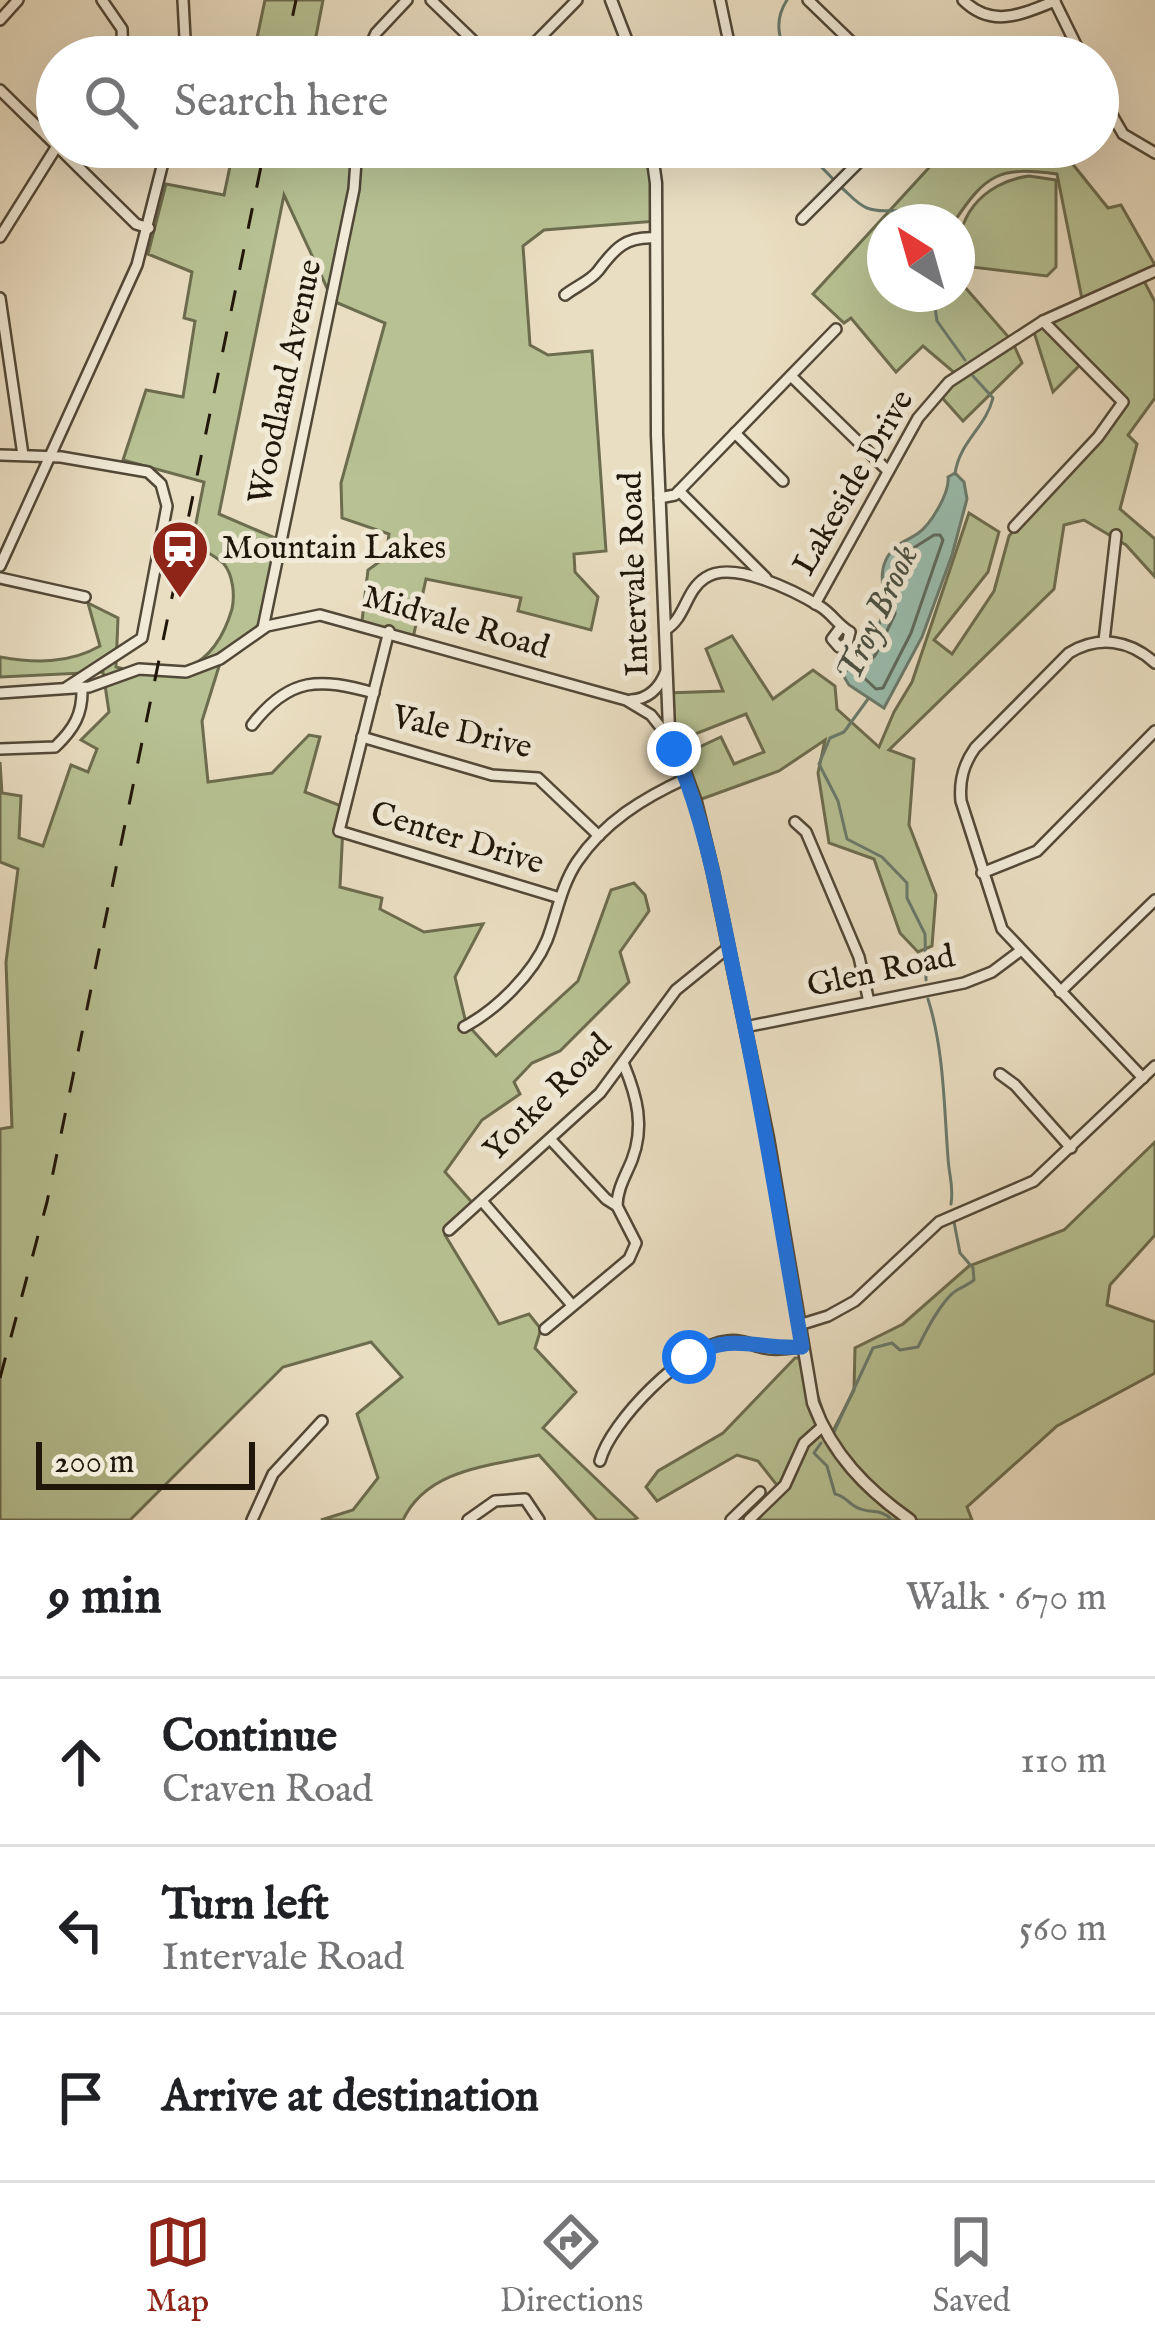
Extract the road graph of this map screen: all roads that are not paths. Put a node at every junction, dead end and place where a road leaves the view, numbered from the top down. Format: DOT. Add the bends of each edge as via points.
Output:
graph roads {
  1 [pos="18,0"];
  2 [pos="102,0"];
  3 [pos="183,0"];
  4 [pos="407,0"];
  5 [pos="431,0"];
  6 [pos="577,0"];
  7 [pos="611,0"];
  8 [pos="720,0"];
  9 [pos="808,0"];
  10 [pos="963,0"];
  11 [pos="1054,1"];
  12 [pos="0,20"];
  13 [pos="122,36"];
  14 [pos="185,36"];
  15 [pos="375,36"];
  16 [pos="468,36"];
  17 [pos="542,36"];
  18 [pos="625,36"];
  19 [pos="728,36"];
  20 [pos="845,36"];
  21 [pos="1072,36"];
  22 [pos="0,91"];
  23 [pos="36,126"];
  24 [pos="1119,127"];
  25 [pos="1155,153"];
  26 [pos="44,168"];
  27 [pos="79,168"];
  28 [pos="162,168"];
  29 [pos="355,168"];
  30 [pos="652,168"];
  31 [pos="853,168"];
  32 [pos="802,219"];
  33 [pos="148,228"];
  34 [pos="0,237"];
  35 [pos="656,238"];
  36 [pos="1152,273"];
  37 [pos="1155,286"];
  38 [pos="565,295"];
  39 [pos="0,298"];
  40 [pos="1039,323"];
  41 [pos="836,329"];
  42 [pos="791,376"];
  43 [pos="735,433"];
  44 [pos="0,455"];
  45 [pos="22,455"];
  46 [pos="50,457"];
  47 [pos="888,471"];
  48 [pos="783,481"];
  49 [pos="679,491"];
  50 [pos="659,498"];
  51 [pos="1014,527"];
  52 [pos="1115,535"];
  53 [pos="0,566"];
  54 [pos="0,578"];
  55 [pos="774,586"];
  56 [pos="85,597"];
  57 [pos="814,604"];
  58 [pos="841,627"];
  59 [pos="263,628"];
  60 [pos="665,630"];
  61 [pos="389,631"];
  62 [pos="1104,641"];
  63 [pos="1155,663"];
  64 [pos="666,671"];
  65 [pos="82,687"];
  66 [pos="64,688"];
  67 [pos="0,693"];
  68 [pos="374,693"];
  69 [pos="626,700"];
  70 [pos="253,725"];
  71 [pos="1155,731"];
  72 [pos="362,737"];
  73 [pos="0,748"];
  74 [pos="674,748"];
  75 [pos="687,778"];
  76 [pos="795,822"];
  77 [pos="598,836"];
  78 [pos="982,873"];
  79 [pos="560,898"];
  80 [pos="1155,900"];
  81 [pos="729,946"];
  82 [pos="1020,951"];
  83 [pos="1060,992"];
  84 [pos="869,1002"];
  85 [pos="464,1027"];
  86 [pos="745,1027"];
  87 [pos="624,1065"];
  88 [pos="1155,1066"];
  89 [pos="1000,1074"];
  90 [pos="1143,1078"];
  91 [pos="551,1140"];
  92 [pos="1071,1148"];
  93 [pos="482,1201"];
  94 [pos="617,1206"];
  95 [pos="449,1230"];
  96 [pos="572,1305"];
  97 [pos="799,1324"];
  98 [pos="545,1329"];
  99 [pos="802,1347"];
  100 [pos="322,1421"];
  101 [pos="823,1426"];
  102 [pos="600,1461"];
  103 [pos="760,1492"];
  104 [pos="252,1520"];
  105 [pos="468,1520"];
  106 [pos="539,1520"];
  107 [pos="731,1520"];
  108 [pos="749,1520"];
  109 [pos="910,1520"];
  1 -- 12 [label="street"];
  2 -- 13 [label="street"];
  3 -- 14 [label="street"];
  4 -- 15 [label="street"];
  5 -- 16 [label="street"];
  6 -- 17 [label="street"];
  7 -- 18 [label="street"];
  8 -- 19 [label="street"];
  9 -- 20 [label="street"];
  10 -- 11 [label="street" via="1005,18"];
  11 -- 21 [label="street"];
  22 -- 23 [label="street"];
  24 -- 25 [label="street"];
  26 -- 34 [label="street"];
  27 -- 33 [label="street"];
  28 -- 33 [label="street"];
  29 -- 59 [label="street, Woodland Avenue"];
  30 -- 35 [label="street, Intervale Road"];
  31 -- 32 [label="street"];
  33 -- 46 [label="street"];
  35 -- 38 [label="street" via="620,244"];
  35 -- 50 [label="street, Intervale Road"];
  36 -- 37 [label="street"];
  36 -- 40 [label="street, Lakeside Drive"];
  39 -- 45 [label="street"];
  40 -- 47 [label="street, Lakeside Drive" via="938,392"];
  40 -- 51 [label="street" via="1123,402"];
  41 -- 42 [label="street"];
  42 -- 43 [label="street"];
  42 -- 47 [label="street"];
  43 -- 48 [label="street"];
  43 -- 49 [label="street"];
  44 -- 45 [label="street"];
  45 -- 46 [label="street"];
  46 -- 53 [label="street"];
  46 -- 66 [label="street" via="148,472 166,506 139,642"];
  47 -- 57 [label="street, Lakeside Drive"];
  49 -- 50 [label="street"];
  49 -- 55 [label="street"];
  50 -- 60 [label="street, Intervale Road"];
  52 -- 62 [label="street"];
  54 -- 56 [label="street"];
  55 -- 57 [label="street, Lakeside Drive"];
  55 -- 60 [label="street, Lakeside Drive" via="737,571 712,574"];
  57 -- 58 [label="street"];
  59 -- 61 [label="street, Midvale Road" via="320,615"];
  59 -- 65 [label="street, Midvale Road" via="197,669 139,669"];
  60 -- 64 [label="street, Intervale Road"];
  61 -- 68 [label="street"];
  61 -- 69 [label="street, Midvale Road"];
  62 -- 63 [label="street"];
  62 -- 78 [label="street" via="1065,656 968,758 961,801"];
  64 -- 69 [label="street" via="648,695"];
  64 -- 74 [label="street, Intervale Road"];
  65 -- 66 [label="street, Midvale Road"];
  65 -- 73 [label="street" via="77,719 55,747"];
  66 -- 67 [label="street, Midvale Road"];
  68 -- 70 [label="street" via="316,683 274,701"];
  68 -- 72 [label="street"];
  69 -- 74 [label="street, Midvale Road" via="658,722"];
  71 -- 78 [label="street" via="1036,851"];
  72 -- 77 [label="street, Vale Drive" via="492,775 538,778"];
  72 -- 79 [label="street, Center Drive" via="340,832"];
  74 -- 75 [label="street, Intervale Road"];
  75 -- 77 [label="street" via="639,801"];
  75 -- 81 [label="street, Intervale Road"];
  76 -- 84 [label="street" via="859,957"];
  77 -- 79 [label="street"];
  78 -- 82 [label="street" via="995,915"];
  79 -- 85 [label="street" via="540,954"];
  80 -- 83 [label="street"];
  81 -- 86 [label="street, Intervale Road"];
  81 -- 87 [label="street, Yorke Road" via="676,990"];
  82 -- 83 [label="street"];
  82 -- 84 [label="street, Glen Road" via="964,983"];
  83 -- 90 [label="street"];
  84 -- 86 [label="street, Glen Road"];
  86 -- 97 [label="street, Intervale Road"];
  87 -- 91 [label="street, Yorke Road"];
  87 -- 94 [label="street" via="640,1122"];
  88 -- 90 [label="street"];
  89 -- 92 [label="street"];
  90 -- 92 [label="street"];
  91 -- 93 [label="street, Yorke Road"];
  91 -- 94 [label="street"];
  92 -- 97 [label="street" via="1021,1189 935,1225 855,1301"];
  93 -- 95 [label="street, Yorke Road"];
  93 -- 96 [label="street"];
  94 -- 96 [label="street" via="636,1240 629,1259"];
  96 -- 98 [label="street"];
  97 -- 99 [label="street, Intervale Road"];
  99 -- 101 [label="street, Intervale Road"];
  99 -- 102 [label="street" via="736,1340 707,1346 662,1377 604,1444"];
  100 -- 104 [label="street" via="272,1474"];
  101 -- 108 [label="street" via="804,1443 785,1485"];
  101 -- 109 [label="street, Intervale Road" via="860,1480"];
  103 -- 107 [label="street"];
  105 -- 106 [label="street" via="495,1501 525,1499"];
}
